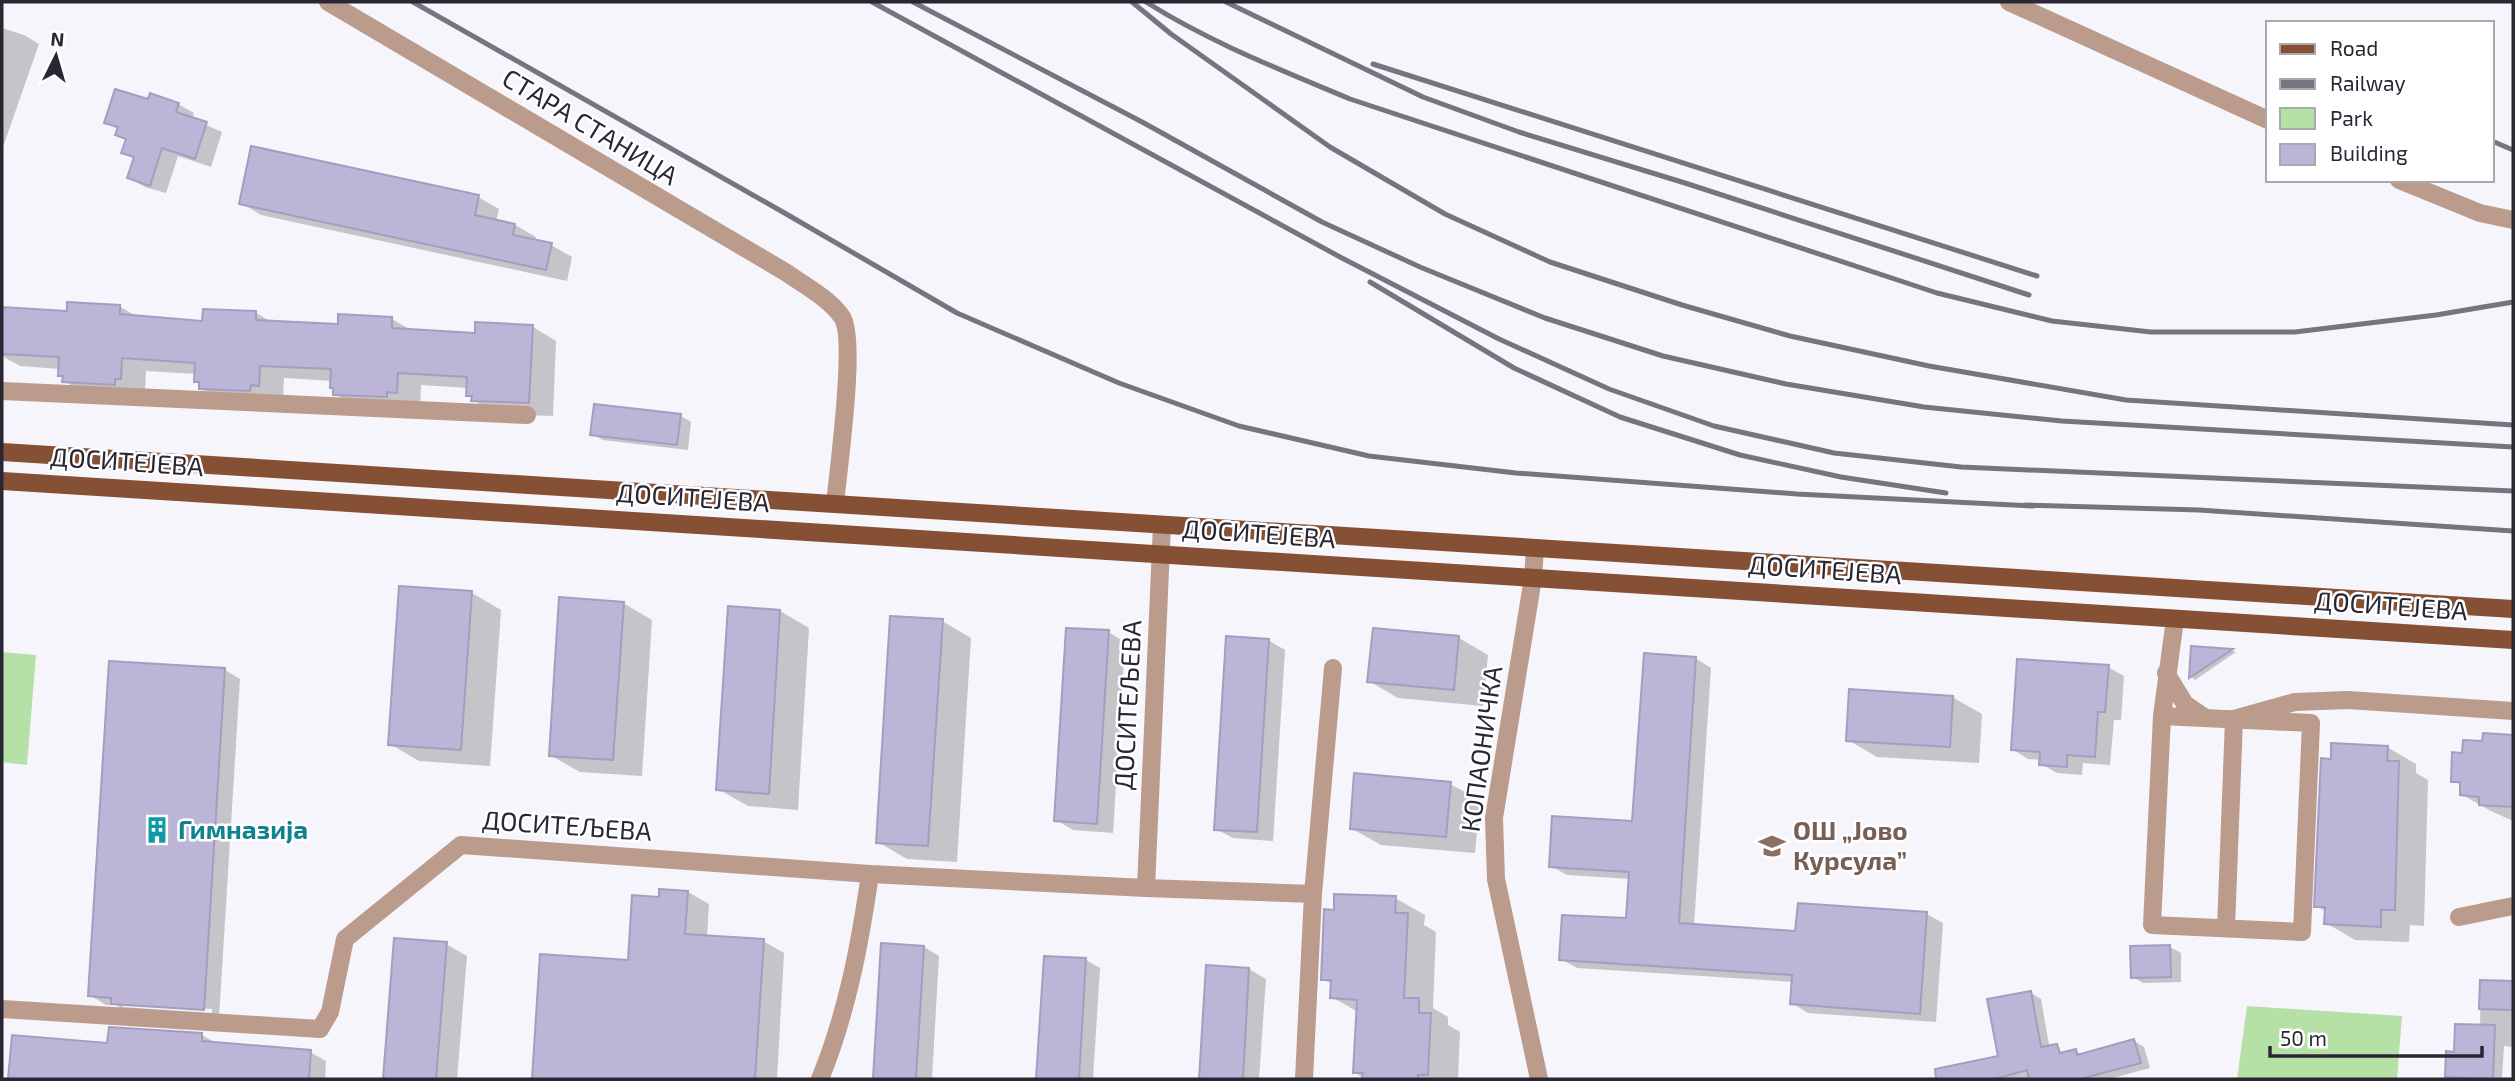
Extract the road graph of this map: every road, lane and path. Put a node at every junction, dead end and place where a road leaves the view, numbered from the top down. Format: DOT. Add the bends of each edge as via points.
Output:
graph roads {
  1 [pos="328,2"];
  2 [pos="2009,2"];
  3 [pos="2266,120"];
  4 [pos="2404,182"];
  5 [pos="2513,220"];
  6 [pos="2,391"];
  7 [pos="527,415"];
  8 [pos="2,452"];
  9 [pos="2,481"];
  10 [pos="835,504"];
  11 [pos="1162,525"];
  12 [pos="1535,548"];
  13 [pos="1161,554"];
  14 [pos="1534,578"];
  15 [pos="2513,609"];
  16 [pos="2175,619"];
  17 [pos="2513,640"];
  18 [pos="1333,668"];
  19 [pos="2166,673"];
  20 [pos="2513,711"];
  21 [pos="2162,716"];
  22 [pos="2205,718"];
  23 [pos="2234,719"];
  24 [pos="870,874"];
  25 [pos="1146,888"];
  26 [pos="1313,894"];
  27 [pos="2513,906"];
  28 [pos="2459,917"];
  29 [pos="2226,928"];
  30 [pos="2,1009"];
  31 [pos="820,1079"];
  32 [pos="1304,1079"];
  33 [pos="1539,1079"];
  1 -- 10 [label="street, СТАРА СТАНИЦА" via="787,274 843,317 849,346"];
  2 -- 3 [label="street"];
  4 -- 5 [label="street" via="2480,213"];
  6 -- 7 [label="street"];
  8 -- 10 [label="main road, ДОСИТЕЈЕВА"];
  9 -- 13 [label="main road, ДОСИТЕЈЕВА"];
  10 -- 11 [label="main road, ДОСИТЕЈЕВА"];
  11 -- 12 [label="main road, ДОСИТЕЈЕВА"];
  11 -- 13 [label="street, ДОСИТЕЉЕВА"];
  12 -- 14 [label="street, КОПАОНИЧКА"];
  12 -- 15 [label="main road, ДОСИТЕЈЕВА"];
  13 -- 14 [label="main road, ДОСИТЕЈЕВА"];
  13 -- 25 [label="street, ДОСИТЕЉЕВА"];
  14 -- 16 [label="main road, ДОСИТЕЈЕВА"];
  14 -- 33 [label="street, КОПАОНИЧКА" via="1494,818 1496,879"];
  16 -- 17 [label="main road, ДОСИТЕЈЕВА"];
  16 -- 19 [label="street"];
  18 -- 26 [label="street"];
  19 -- 21 [label="street"];
  19 -- 22 [label="street" via="2185,704"];
  20 -- 23 [label="street" via="2334,700 2295,702"];
  21 -- 22 [label="street"];
  21 -- 29 [label="street" via="2152,925"];
  22 -- 23 [label="street"];
  23 -- 29 [label="street"];
  23 -- 29 [label="street" via="2311,723 2302,932"];
  24 -- 25 [label="street, ДОСИТЕЉЕВА"];
  24 -- 30 [label="street, ДОСИТЕЉЕВА" via="461,845 345,939 330,1012 320,1028"];
  24 -- 31 [label="street" via="857,953 835,1041"];
  25 -- 26 [label="street, ДОСИТЕЉЕВА"];
  26 -- 32 [label="street"];
  27 -- 28 [label="street"];
}
